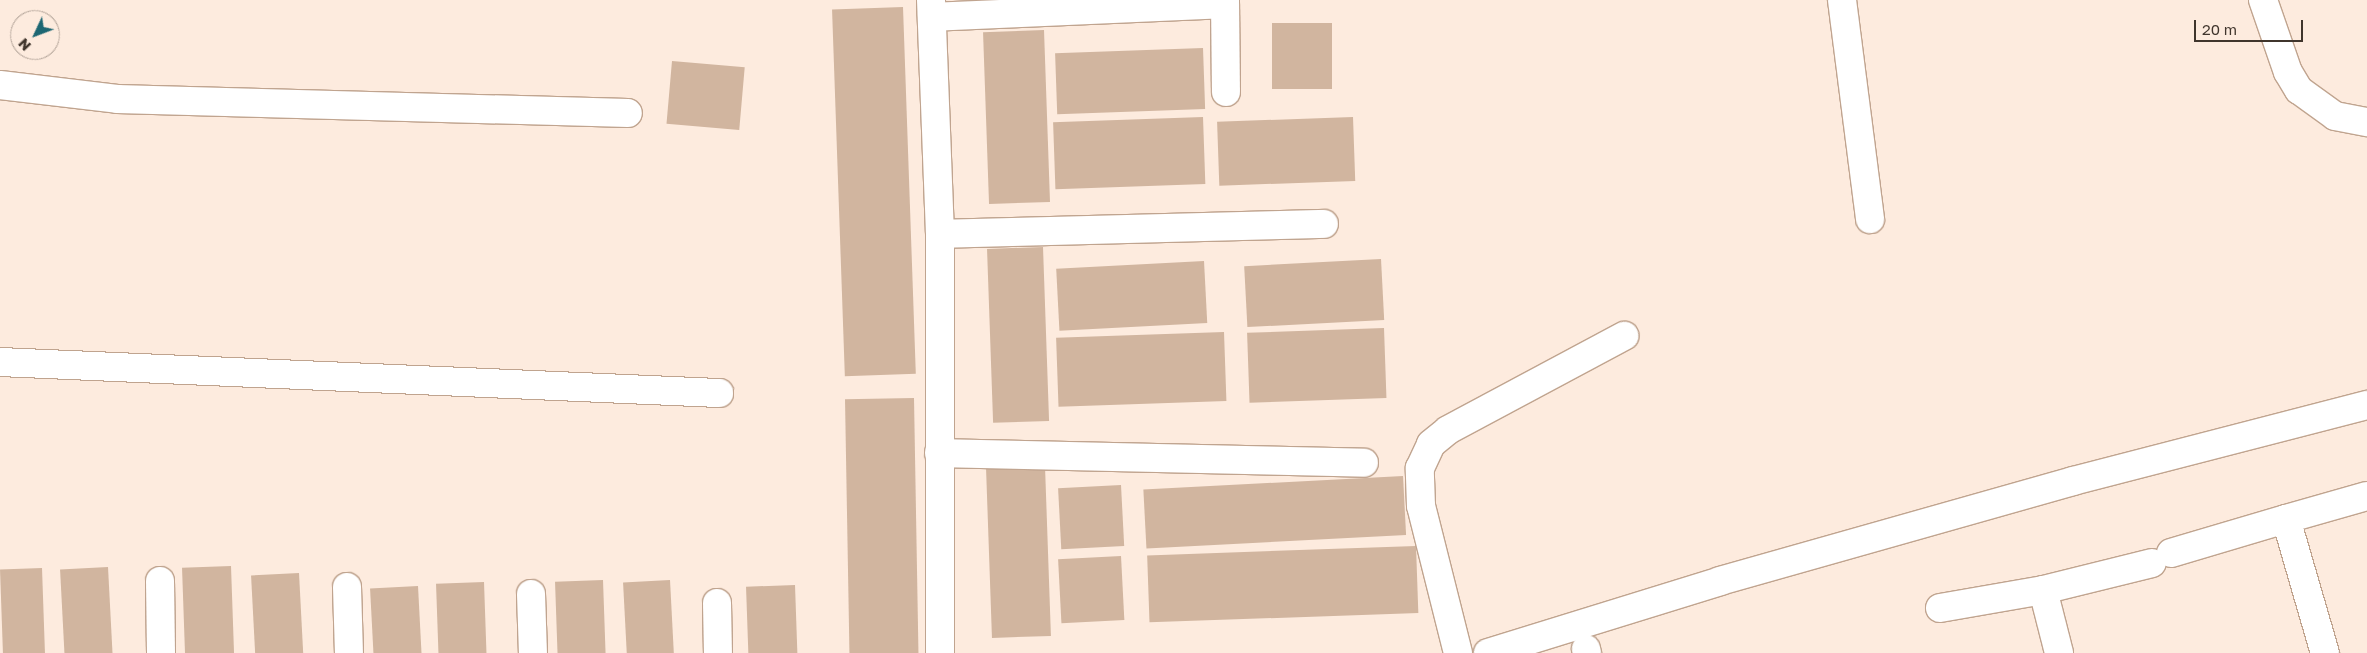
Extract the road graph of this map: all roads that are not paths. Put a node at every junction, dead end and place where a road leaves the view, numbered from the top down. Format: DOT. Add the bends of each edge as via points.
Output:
graph roads {
  1 [pos="1842,0"];
  2 [pos="2263,0"];
  3 [pos="1225,2"];
  4 [pos="932,9"];
  5 [pos="0,84"];
  6 [pos="1226,92"];
  7 [pos="628,113"];
  8 [pos="2367,122"];
  9 [pos="1870,219"];
  10 [pos="1324,224"];
  11 [pos="940,234"];
  12 [pos="1624,336"];
  13 [pos="0,362"];
  14 [pos="719,393"];
  15 [pos="2367,406"];
  16 [pos="940,453"];
  17 [pos="1364,463"];
  18 [pos="2367,496"];
  19 [pos="2286,519"];
  20 [pos="160,581"];
  21 [pos="347,587"];
  22 [pos="2043,590"];
  23 [pos="531,594"];
  24 [pos="718,603"];
  25 [pos="1940,608"];
  26 [pos="161,653"];
  27 [pos="349,653"];
  28 [pos="533,653"];
  29 [pos="718,653"];
  30 [pos="940,653"];
  31 [pos="1458,653"];
  32 [pos="1488,653"];
  33 [pos="2059,653"];
  34 [pos="2325,653"];
  1 -- 9 [label="street"];
  2 -- 8 [label="street" via="2288,72 2299,90 2335,116"];
  3 -- 4 [label="street"];
  3 -- 6 [label="street"];
  4 -- 11 [label="street"];
  5 -- 7 [label="street" via="117,99"];
  10 -- 11 [label="street"];
  11 -- 16 [label="street"];
  12 -- 31 [label="street" via="1448,430 1431,444 1420,468 1421,506"];
  13 -- 14 [label="street"];
  15 -- 32 [label="street" via="2054,486 1720,581"];
  16 -- 17 [label="street"];
  16 -- 30 [label="street"];
  18 -- 19 [label="street"];
  19 -- 22 [label="street" via="2162,558"];
  19 -- 34 [label="street"];
  20 -- 26 [label="street"];
  21 -- 27 [label="street"];
  22 -- 25 [label="street"];
  22 -- 33 [label="street"];
  23 -- 28 [label="street"];
  24 -- 29 [label="street"];
}
